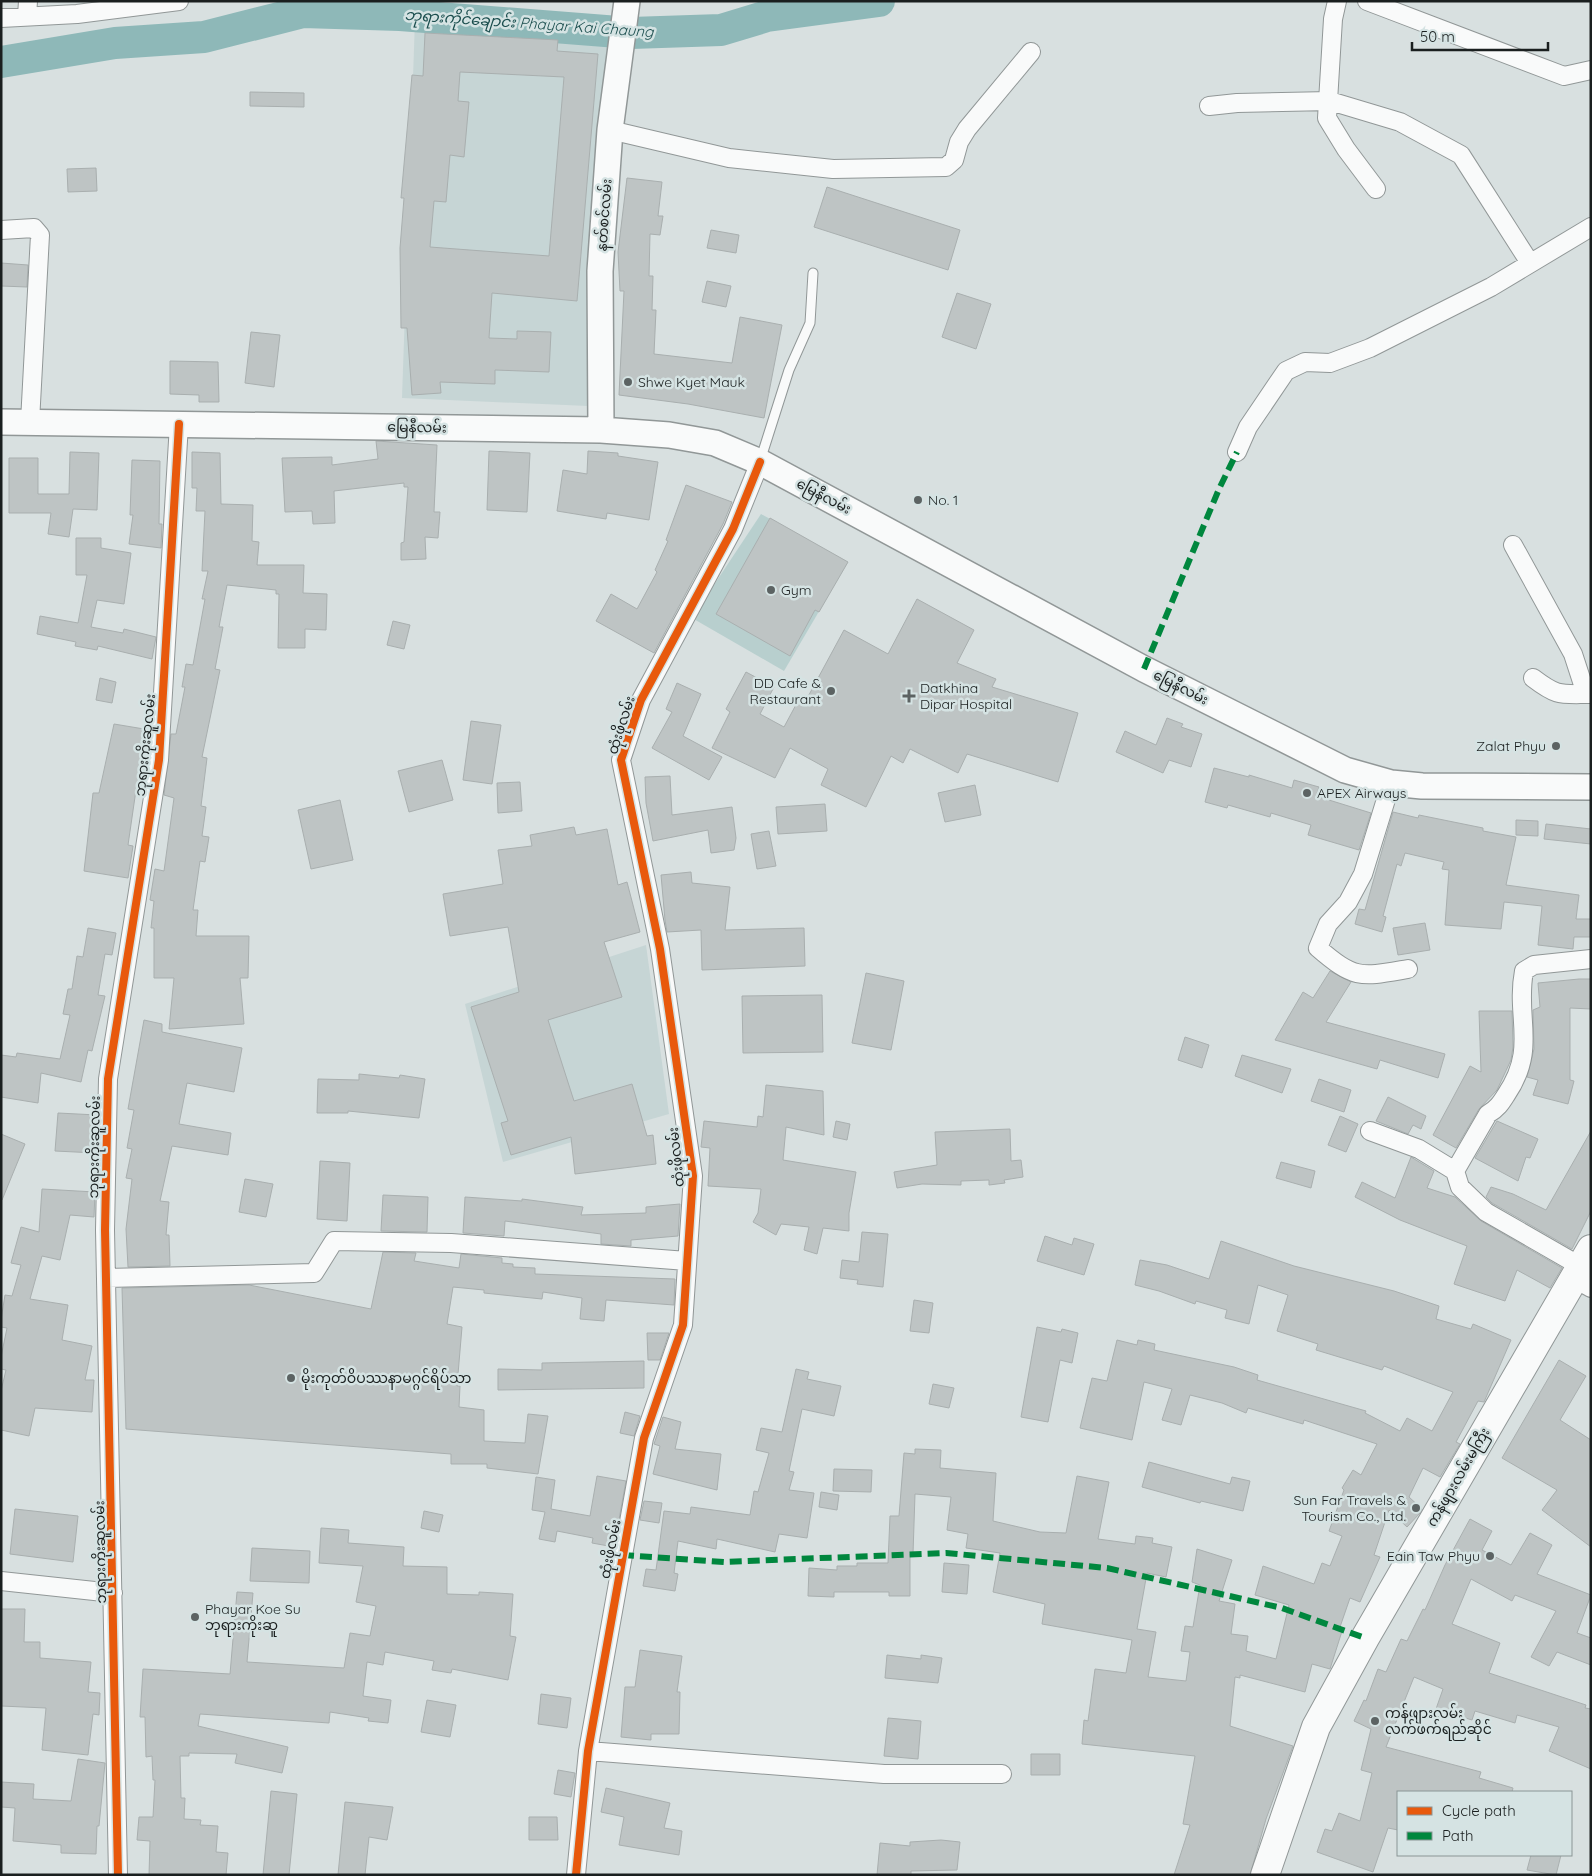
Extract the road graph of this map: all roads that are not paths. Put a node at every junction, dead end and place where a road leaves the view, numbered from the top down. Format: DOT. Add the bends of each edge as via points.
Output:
graph roads {
  1 [pos="179,1"];
  2 [pos="626,1"];
  3 [pos="1337,1"];
  4 [pos="1367,1"];
  5 [pos="28,9"];
  6 [pos="1,18"];
  7 [pos="1031,52"];
  8 [pos="1591,70"];
  9 [pos="1330,101"];
  10 [pos="1209,106"];
  11 [pos="610,130"];
  12 [pos="1376,189"];
  13 [pos="1591,227"];
  14 [pos="1,230"];
  15 [pos="1530,262"];
  16 [pos="813,273"];
  17 [pos="1,422"];
  18 [pos="30,422"];
  19 [pos="179,424"];
  20 [pos="601,430"];
  21 [pos="1237,452"];
  22 [pos="760,462"];
  23 [pos="1513,545"];
  24 [pos="1532,678"];
  25 [pos="1588,694"];
  26 [pos="1391,783"];
  27 [pos="1591,787"];
  28 [pos="1591,959"];
  29 [pos="1408,969"];
  30 [pos="1370,1131"];
  31 [pos="1455,1170"];
  32 [pos="687,1261"];
  33 [pos="1584,1270"];
  34 [pos="106,1278"];
  35 [pos="1,1581"];
  36 [pos="114,1593"];
  37 [pos="588,1751"];
  38 [pos="1002,1774"];
  39 [pos="118,1875"];
  40 [pos="576,1875"];
  41 [pos="1265,1875"];
  1 -- 5 [label="street" via="77,14"];
  2 -- 11 [label="main road, နတ်စင်လမ်း"];
  3 -- 9 [label="street"];
  4 -- 8 [label="street" via="1564,76"];
  5 -- 6 [label="street"];
  7 -- 11 [label="street" via="966,129 954,160 946,167 833,169 729,158"];
  9 -- 10 [label="street"];
  9 -- 12 [label="street" via="1327,118"];
  9 -- 15 [label="street" via="1400,122 1462,155"];
  11 -- 20 [label="main road, နတ်စင်လမ်း" via="600,271"];
  13 -- 15 [label="street"];
  14 -- 18 [label="street" via="34,228 40,235"];
  15 -- 21 [label="street" via="1491,286 1370,348 1330,363 1305,362 1286,371 1248,427"];
  16 -- 22 [label="lane" via="810,324 789,370"];
  17 -- 18 [label="main road, မြေနီလမ်း"];
  18 -- 19 [label="main road, မြေနီလမ်း"];
  19 -- 20 [label="main road, မြေနီလမ်း"];
  19 -- 34 [label="street, ဘုရားကိုးဆူလမ်း" via="159,760 108,1078"];
  20 -- 22 [label="main road, မြေနီလမ်း" via="715,443"];
  22 -- 26 [label="main road, မြေနီလမ်း" via="1144,669 1345,770"];
  22 -- 32 [label="street, ထုံးဖိုလမ်း" via="733,529 641,700 621,760 660,949 693,1176"];
  23 -- 25 [label="street" via="1573,654"];
  24 -- 25 [label="street" via="1552,692"];
  26 -- 27 [label="main road, မြေနီလမ်း"];
  26 -- 29 [label="street" via="1363,874 1348,902 1328,924 1318,948 1342,968 1367,976"];
  28 -- 31 [label="street" via="1534,965 1524,971 1524,1044 1517,1079 1496,1110 1488,1114"];
  30 -- 31 [label="street" via="1419,1149"];
  31 -- 33 [label="street" via="1460,1187 1486,1212"];
  32 -- 34 [label="street" via="451,1243 334,1241 314,1273"];
  32 -- 37 [label="street, ထုံးဖိုလမ်း" via="684,1325 644,1438"];
  33 -- 41 [label="main road, ကန်ဖျားလမ်းမကြီး" via="1365,1638 1316,1727"];
  34 -- 36 [label="street, ဘုရားကိုးဆူလမ်း"];
  35 -- 36 [label="street"];
  36 -- 39 [label="street, ဘုရားကိုးဆူလမ်း"];
  37 -- 38 [label="street" via="884,1774"];
  37 -- 40 [label="street, ထုံးဖိုလမ်း"];
}
